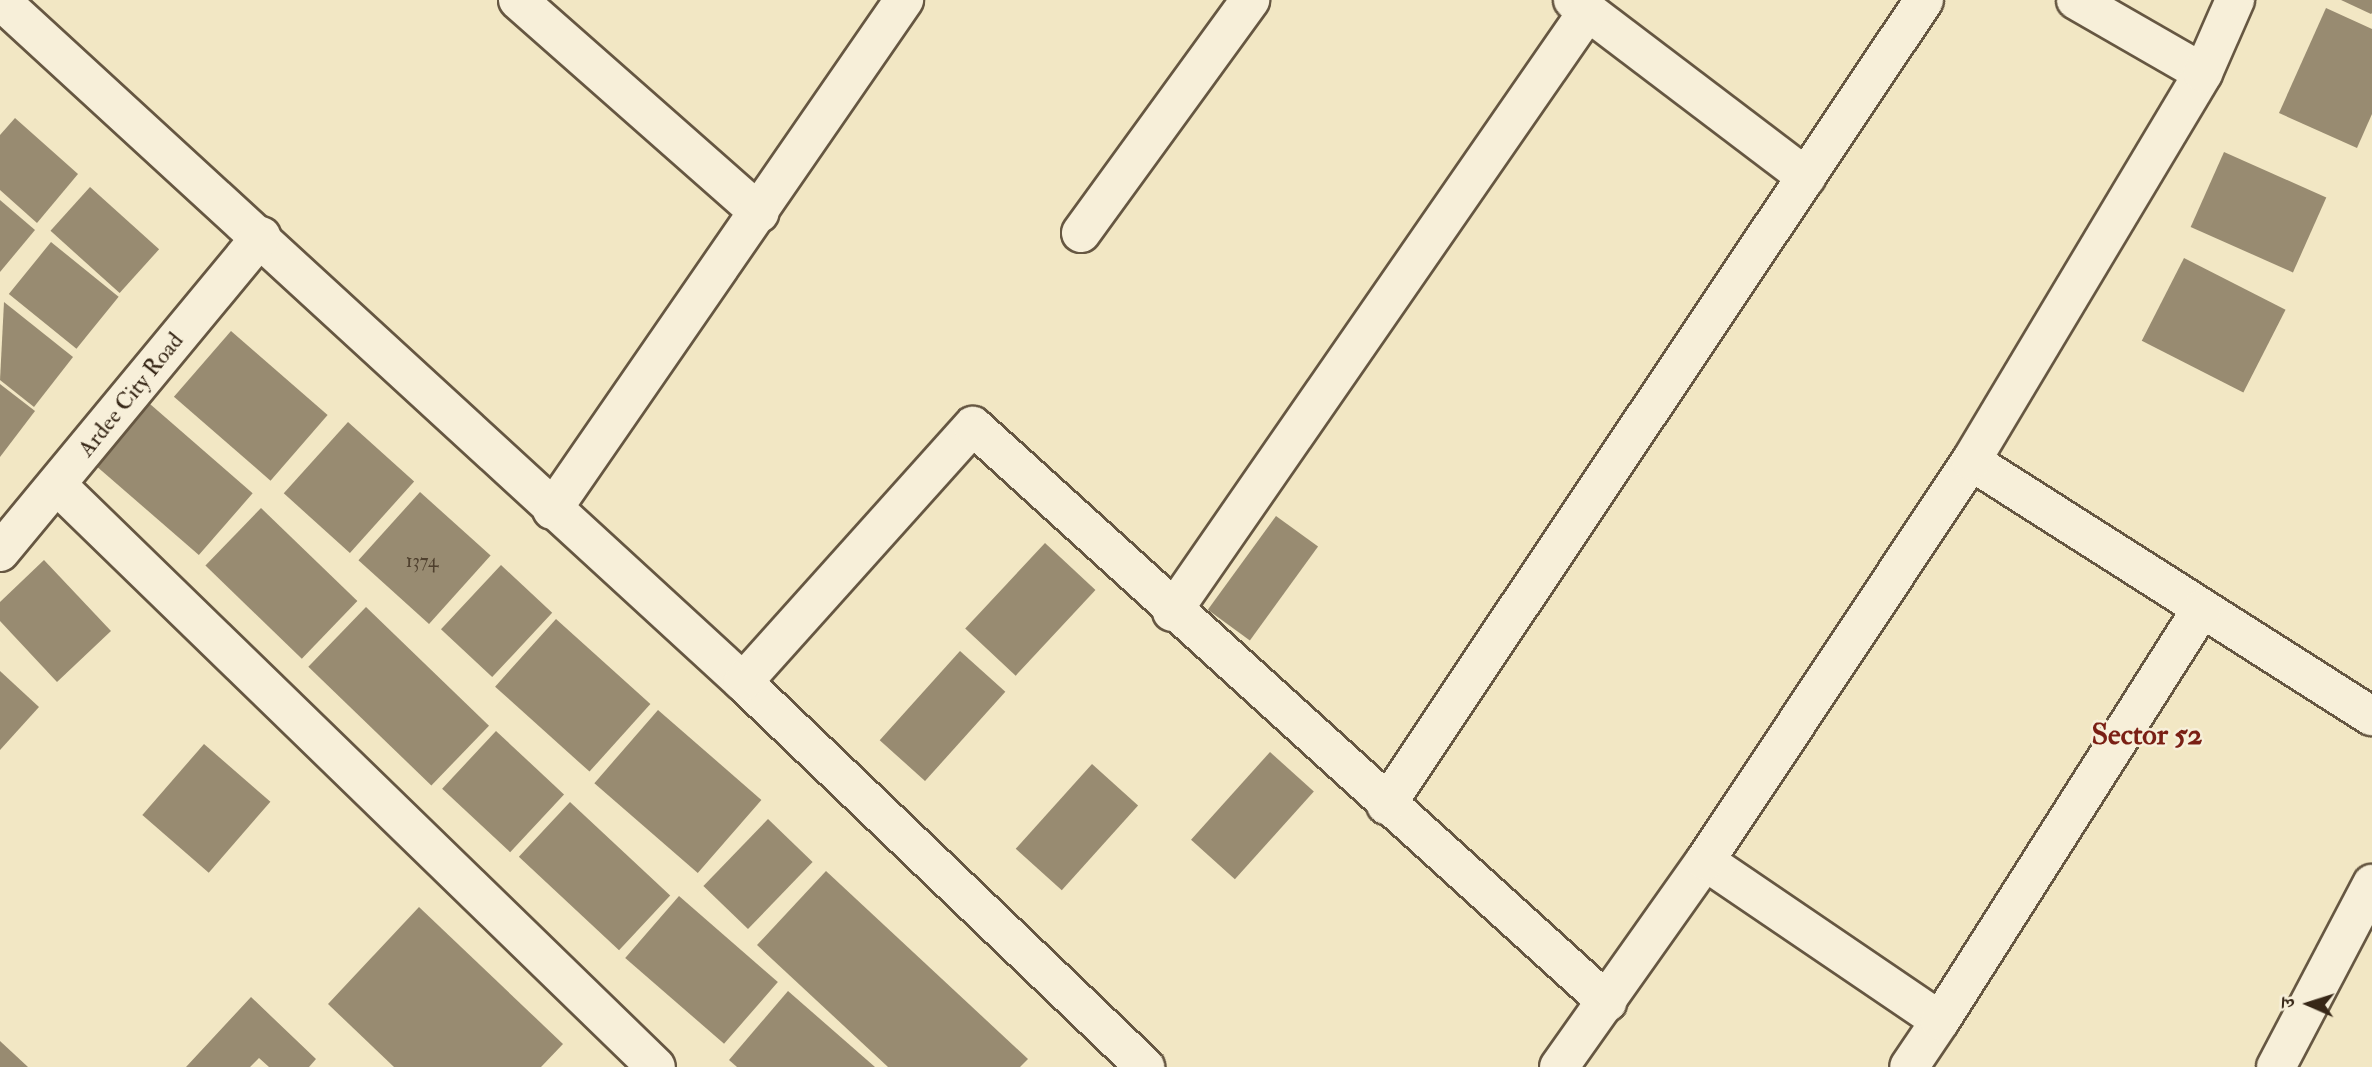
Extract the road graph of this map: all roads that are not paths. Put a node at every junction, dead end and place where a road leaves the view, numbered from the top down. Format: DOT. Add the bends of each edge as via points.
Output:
graph roads {
  1 [pos="0,0"];
  2 [pos="904,0"];
  3 [pos="1250,0"];
  4 [pos="1924,0"];
  5 [pos="2076,0"];
  6 [pos="2235,0"];
  7 [pos="1580,6"];
  8 [pos="539,7"];
  9 [pos="2203,73"];
  10 [pos="1806,177"];
  11 [pos="760,213"];
  12 [pos="1081,233"];
  13 [pos="261,236"];
  14 [pos="1971,461"];
  15 [pos="57,485"];
  16 [pos="552,510"];
  17 [pos="0,552"];
  18 [pos="2201,609"];
  19 [pos="1172,612"];
  20 [pos="743,682"];
  21 [pos="2372,716"];
  22 [pos="1386,805"];
  23 [pos="1705,861"];
  24 [pos="2372,884"];
  25 [pos="1607,1002"];
  26 [pos="1940,1021"];
  27 [pos="656,1067"];
  28 [pos="1145,1067"];
  29 [pos="1559,1067"];
  30 [pos="1909,1067"];
  31 [pos="2276,1067"];
  1 -- 13 [label="street"];
  2 -- 11 [label="street"];
  3 -- 12 [label="street"];
  4 -- 10 [label="street"];
  5 -- 9 [label="street"];
  6 -- 9 [label="street"];
  7 -- 10 [label="street"];
  7 -- 19 [label="street"];
  8 -- 11 [label="street"];
  9 -- 14 [label="street"];
  10 -- 22 [label="street"];
  11 -- 16 [label="street"];
  13 -- 15 [label="street, Ardee City Road"];
  13 -- 16 [label="street"];
  14 -- 18 [label="street"];
  14 -- 23 [label="street"];
  15 -- 17 [label="street, Ardee City Road"];
  15 -- 27 [label="street"];
  16 -- 20 [label="street"];
  18 -- 21 [label="street"];
  18 -- 26 [label="street"];
  19 -- 20 [label="street" via="973,426"];
  19 -- 22 [label="street"];
  20 -- 28 [label="street"];
  22 -- 25 [label="street"];
  23 -- 25 [label="street"];
  23 -- 26 [label="street"];
  24 -- 31 [label="street"];
  25 -- 29 [label="street"];
  26 -- 30 [label="street"];
}
